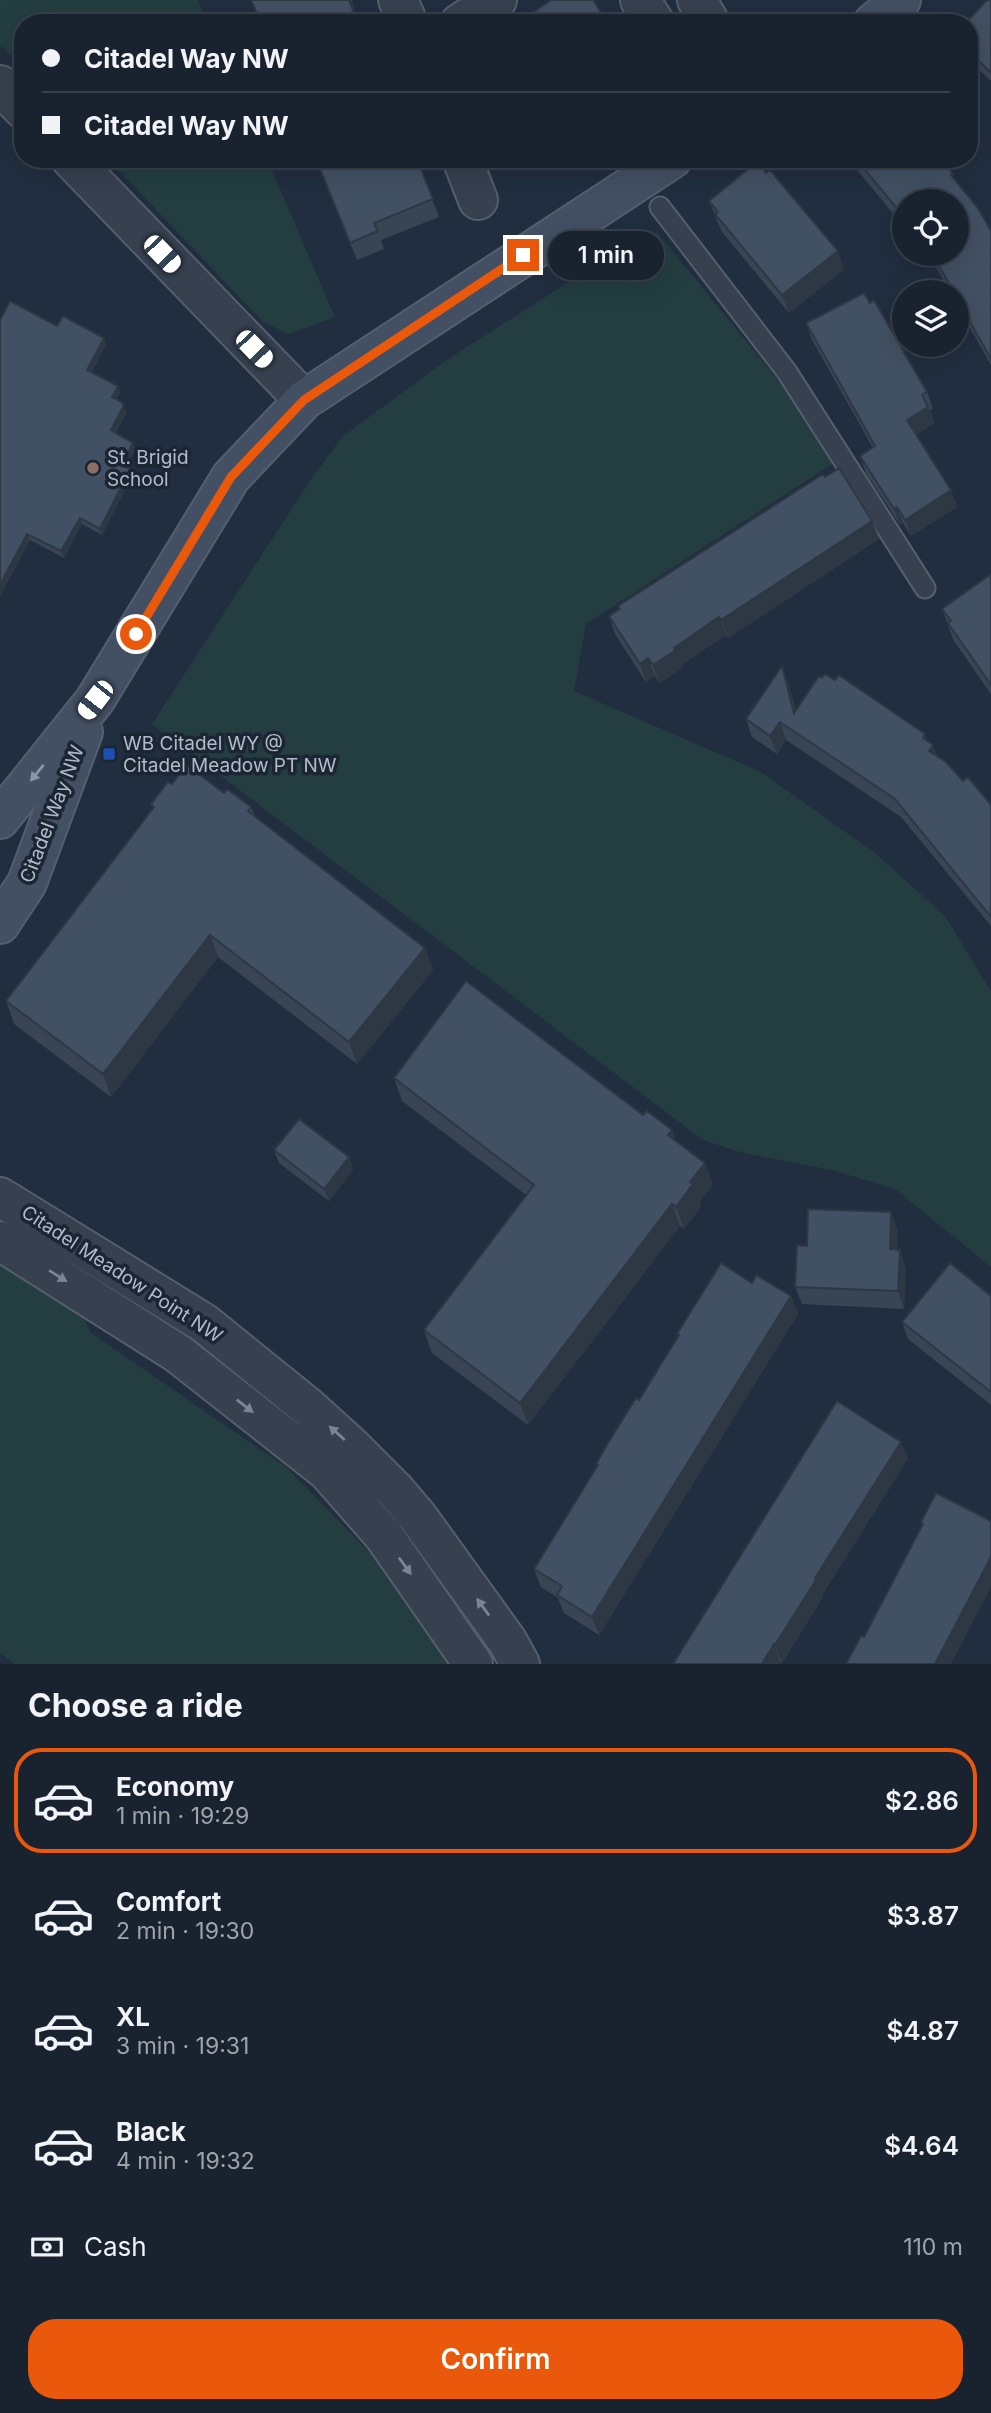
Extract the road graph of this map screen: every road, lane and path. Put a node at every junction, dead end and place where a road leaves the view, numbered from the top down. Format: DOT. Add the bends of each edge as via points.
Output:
graph roads {
  1 [pos="497,0"];
  2 [pos="901,0"];
  3 [pos="474,14"];
  4 [pos="884,14"];
  5 [pos="0,85"];
  6 [pos="14,100"];
  7 [pos="80,168"];
  8 [pos="466,168"];
  9 [pos="658,168"];
  10 [pos="478,200"];
  11 [pos="660,207"];
  12 [pos="304,400"];
  13 [pos="925,588"];
  14 [pos="95,700"];
  15 [pos="0,819"];
  16 [pos="0,924"];
  17 [pos="0,1197"];
  18 [pos="0,1241"];
  19 [pos="473,1664"];
  20 [pos="520,1664"];
  1 -- 3 [label="street"];
  2 -- 4 [label="street"];
  5 -- 6 [label="street"];
  7 -- 12 [label="street"];
  8 -- 10 [label="street"];
  9 -- 12 [label="street, Citadel Way NW"];
  11 -- 13 [label="lane" via="787,372"];
  12 -- 14 [label="street, Citadel Way NW" via="231,477"];
  14 -- 15 [label="street, Citadel Way NW, one-way"];
  14 -- 16 [label="street, Citadel Way NW" via="27,883"];
  20 -- 17 [label="street, Citadel Meadow Point NW, one-way" via="418,1517 309,1407 204,1323"];
  18 -- 19 [label="street, Citadel Meadow Point NW, one-way" via="177,1353 327,1471 384,1536"];
}
